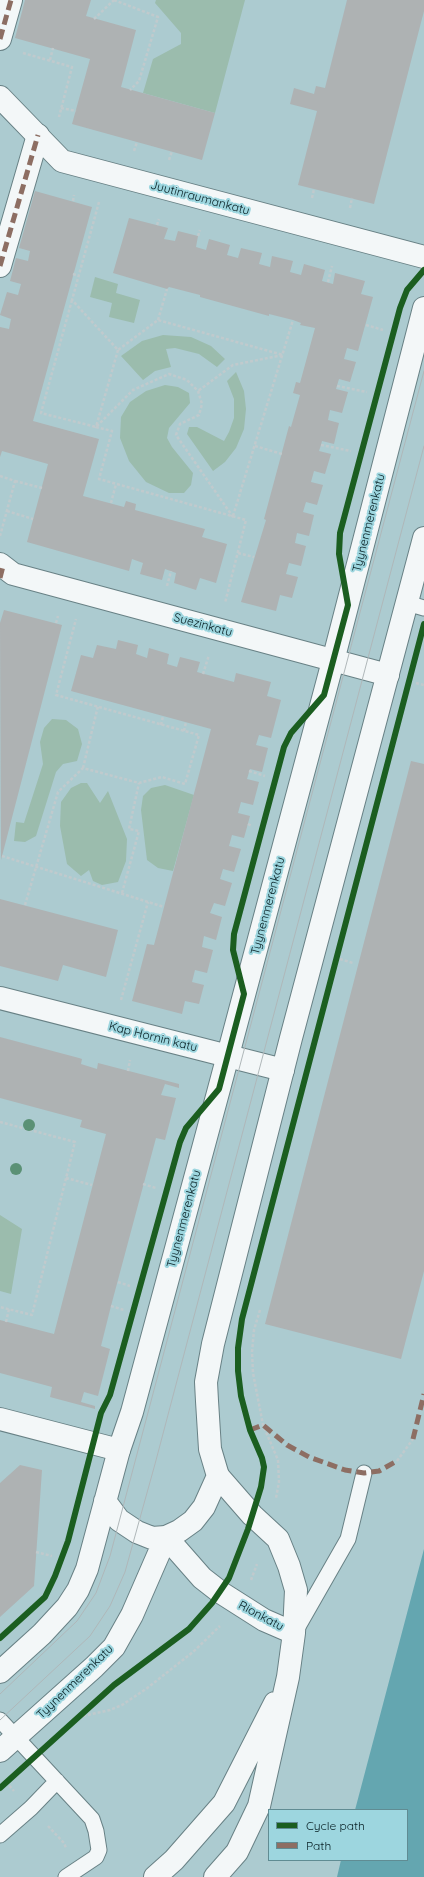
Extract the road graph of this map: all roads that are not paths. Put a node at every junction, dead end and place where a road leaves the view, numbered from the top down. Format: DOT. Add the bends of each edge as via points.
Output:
graph roads {
  1 [pos="11,0"];
  2 [pos="0,39"];
  3 [pos="0,97"];
  4 [pos="38,136"];
  5 [pos="424,257"];
  6 [pos="0,266"];
  7 [pos="424,308"];
  8 [pos="424,538"];
  9 [pos="1,569"];
  10 [pos="416,606"];
  11 [pos="333,660"];
  12 [pos="388,675"];
  13 [pos="0,998"];
  14 [pos="228,1056"];
  15 [pos="283,1070"];
  16 [pos="0,1419"];
  17 [pos="119,1450"];
  18 [pos="364,1472"];
  19 [pos="218,1476"];
  20 [pos="105,1501"];
  21 [pos="166,1537"];
  22 [pos="294,1633"];
  23 [pos="0,1672"];
  24 [pos="288,1677"];
  25 [pos="0,1720"];
  26 [pos="16,1737"];
  27 [pos="0,1751"];
  28 [pos="57,1781"];
  29 [pos="259,1806"];
  30 [pos="0,1835"];
  31 [pos="66,1877"];
  32 [pos="155,1877"];
  33 [pos="215,1877"];
  34 [pos="234,1877"];
  1 -- 2 [label="main road"];
  3 -- 4 [label="main road, Juutinraumankatu"];
  4 -- 5 [label="main road, Juutinraumankatu" via="62,161"];
  4 -- 6 [label="main road"];
  7 -- 11 [label="main road, Tyynenmerenkatu"];
  8 -- 10 [label="main road"];
  9 -- 11 [label="main road, Suezinkatu"];
  10 -- 12 [label="main road"];
  11 -- 12 [label="main road, Suezinkatu"];
  11 -- 14 [label="main road, Tyynenmerenkatu"];
  12 -- 15 [label="main road"];
  13 -- 14 [label="main road, Kap Hornin katu"];
  14 -- 15 [label="main road, Kap Hornin katu"];
  14 -- 17 [label="main road, Tyynenmerenkatu" via="132,1412"];
  15 -- 19 [label="main road" via="212,1344 206,1382 210,1449"];
  16 -- 17 [label="main road"];
  17 -- 20 [label="main road, Tyynenmerenkatu"];
  18 -- 22 [label="lane" via="348,1539"];
  19 -- 21 [label="main road" via="204,1506 193,1521"];
  19 -- 22 [label="main road, Rionkatu" via="252,1515 278,1539 296,1590"];
  20 -- 21 [label="main road" via="119,1520 137,1532 152,1538"];
  20 -- 23 [label="main road, Tyynenmerenkatu" via="87,1570 78,1590 55,1621"];
  21 -- 22 [label="main road, Rionkatu" via="202,1578 220,1592 264,1620"];
  21 -- 26 [label="main road, Tyynenmerenkatu" via="132,1616 114,1647"];
  22 -- 24 [label="main road"];
  24 -- 29 [label="main road"];
  24 -- 32 [label="main road" via="224,1803 174,1860"];
  25 -- 26 [label="lane"];
  26 -- 27 [label="main road, Tyynenmerenkatu"];
  26 -- 28 [label="lane"];
  28 -- 30 [label="lane"];
  28 -- 31 [label="lane" via="92,1819 99,1850 96,1857"];
  29 -- 33 [label="main road" via="237,1852"];
  29 -- 34 [label="main road"];
}
